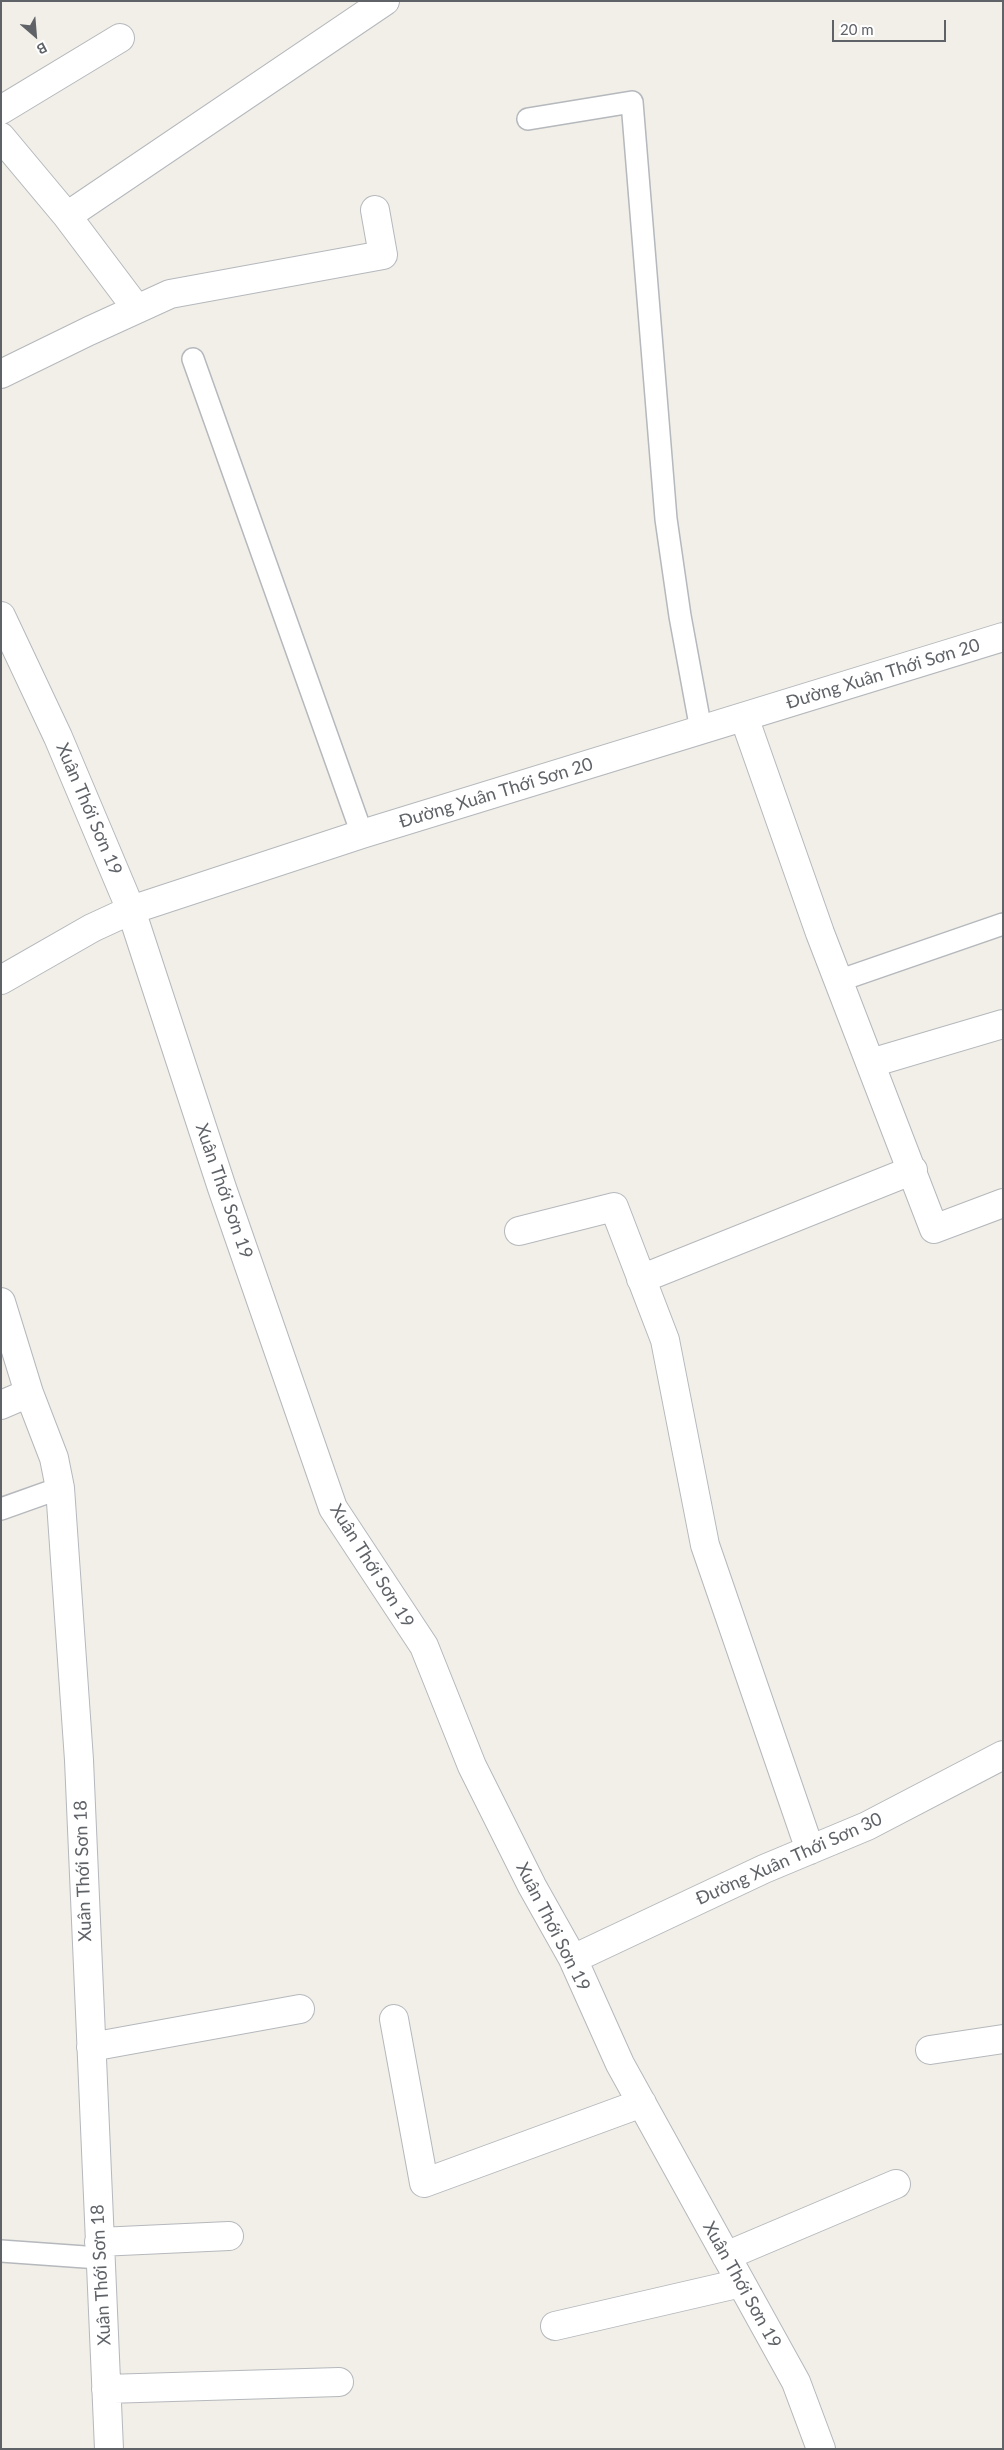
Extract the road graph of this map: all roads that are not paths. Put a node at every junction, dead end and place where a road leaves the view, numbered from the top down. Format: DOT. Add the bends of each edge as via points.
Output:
graph roads {
  1 [pos="385,1"];
  2 [pos="120,38"];
  3 [pos="1,110"];
  4 [pos="528,119"];
  5 [pos="1,138"];
  6 [pos="375,210"];
  7 [pos="68,216"];
  8 [pos="137,309"];
  9 [pos="193,359"];
  10 [pos="1,374"];
  11 [pos="1,616"];
  12 [pos="1003,637"];
  13 [pos="744,717"];
  14 [pos="701,730"];
  15 [pos="362,834"];
  16 [pos="131,910"];
  17 [pos="1003,924"];
  18 [pos="1,980"];
  19 [pos="838,981"];
  20 [pos="1003,1024"];
  21 [pos="871,1063"];
  22 [pos="913,1170"];
  23 [pos="1003,1203"];
  24 [pos="519,1232"];
  25 [pos="641,1279"];
  26 [pos="1,1302"];
  27 [pos="29,1393"];
  28 [pos="1,1405"];
  29 [pos="60,1488"];
  30 [pos="1,1509"];
  31 [pos="1003,1755"];
  32 [pos="810,1850"];
  33 [pos="573,1959"];
  34 [pos="300,2008"];
  35 [pos="394,2019"];
  36 [pos="1003,2039"];
  37 [pos="91,2047"];
  38 [pos="930,2050"];
  39 [pos="642,2103"];
  40 [pos="896,2184"];
  41 [pos="230,2236"];
  42 [pos="99,2250"];
  43 [pos="1,2251"];
  44 [pos="726,2256"];
  45 [pos="741,2283"];
  46 [pos="555,2326"];
  47 [pos="339,2382"];
  48 [pos="106,2390"];
  49 [pos="109,2449"];
  50 [pos="821,2449"];
  1 -- 7 [label="street"];
  2 -- 3 [label="street"];
  4 -- 14 [label="lane" via="632,102 666,518"];
  5 -- 7 [label="street"];
  6 -- 8 [label="street" via="383,255 170,294"];
  7 -- 8 [label="street"];
  8 -- 10 [label="street"];
  9 -- 15 [label="lane"];
  11 -- 16 [label="street, Xuân Thới Sơn 19" via="58,737"];
  12 -- 13 [label="street, Đường Xuân Thới Sơn 20"];
  13 -- 14 [label="street, Đường Xuân Thới Sơn 20"];
  13 -- 19 [label="street"];
  14 -- 15 [label="street, Đường Xuân Thới Sơn 20"];
  15 -- 16 [label="street, Đường Xuân Thới Sơn 20"];
  16 -- 18 [label="street, Đường Xuân Thới Sơn 20" via="92,928"];
  16 -- 33 [label="street, Xuân Thới Sơn 19" via="219,1179 333,1508 424,1646 472,1766"];
  17 -- 19 [label="lane"];
  19 -- 21 [label="street"];
  20 -- 21 [label="street"];
  21 -- 22 [label="street"];
  22 -- 23 [label="street" via="934,1229"];
  22 -- 25 [label="street"];
  24 -- 25 [label="street" via="614,1207"];
  25 -- 32 [label="street" via="664,1340 705,1544"];
  26 -- 27 [label="street, Xuân Thới Sơn 18"];
  27 -- 28 [label="street"];
  27 -- 29 [label="street, Xuân Thới Sơn 18" via="54,1458"];
  29 -- 30 [label="lane"];
  29 -- 37 [label="street, Xuân Thới Sơn 18" via="78,1760"];
  31 -- 32 [label="street, Đường Xuân Thới Sơn 30" via="867,1826"];
  32 -- 33 [label="street, Đường Xuân Thới Sơn 30"];
  33 -- 39 [label="street, Xuân Thới Sơn 19" via="620,2064"];
  34 -- 37 [label="street"];
  35 -- 39 [label="street" via="424,2183"];
  36 -- 38 [label="street"];
  37 -- 42 [label="street, Xuân Thới Sơn 18"];
  39 -- 44 [label="street, Xuân Thới Sơn 19"];
  40 -- 44 [label="street"];
  41 -- 42 [label="street"];
  42 -- 43 [label="lane"];
  42 -- 48 [label="street, Xuân Thới Sơn 18"];
  44 -- 45 [label="street, Xuân Thới Sơn 19"];
  45 -- 46 [label="street"];
  45 -- 50 [label="street, Xuân Thới Sơn 19" via="796,2382"];
  47 -- 48 [label="street"];
  48 -- 49 [label="street, Xuân Thới Sơn 18"];
}
